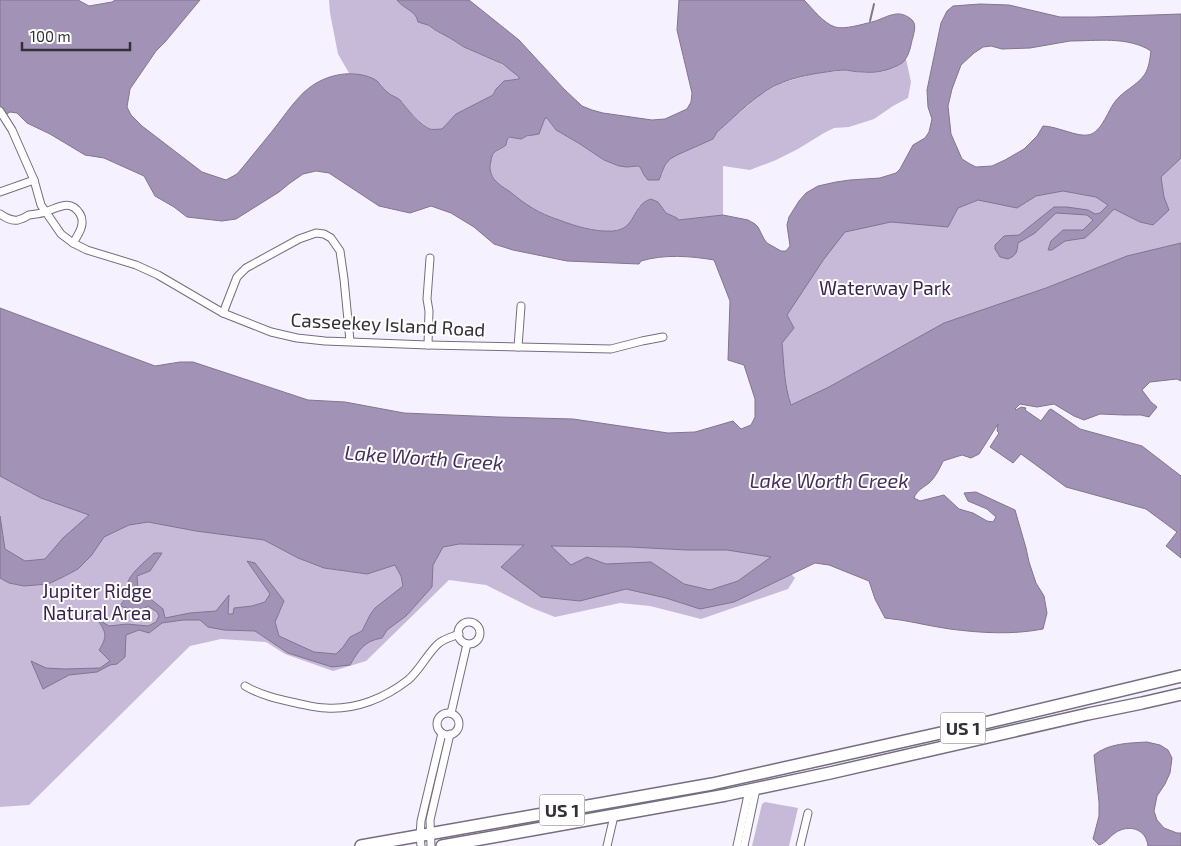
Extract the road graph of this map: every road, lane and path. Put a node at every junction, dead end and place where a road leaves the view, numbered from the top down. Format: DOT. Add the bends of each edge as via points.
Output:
graph roads {
  1 [pos="0,111"];
  2 [pos="34,180"];
  3 [pos="0,192"];
  4 [pos="46,212"];
  5 [pos="0,214"];
  6 [pos="73,243"];
  7 [pos="430,258"];
  8 [pos="521,306"];
  9 [pos="223,313"];
  10 [pos="663,337"];
  11 [pos="350,342"];
  12 [pos="428,345"];
  13 [pos="518,347"];
  14 [pos="458,634"];
  15 [pos="467,644"];
  16 [pos="1181,676"];
  17 [pos="245,686"];
  18 [pos="1181,694"];
  19 [pos="1086,700"];
  20 [pos="451,714"];
  21 [pos="972,726"];
  22 [pos="446,734"];
  23 [pos="983,738"];
  24 [pos="915,753"];
  25 [pos="806,764"];
  26 [pos="753,789"];
  27 [pos="618,800"];
  28 [pos="695,801"];
  29 [pos="808,813"];
  30 [pos="614,816"];
  31 [pos="504,835"];
  32 [pos="426,840"];
  33 [pos="361,846"];
  34 [pos="442,846"];
  35 [pos="607,846"];
  36 [pos="737,846"];
  37 [pos="744,846"];
  38 [pos="800,846"];
  1 -- 2 [label="street, Casseekey Island Road"];
  2 -- 3 [label="street"];
  2 -- 4 [label="street, Casseekey Island Road"];
  4 -- 5 [label="street" via="18,220"];
  4 -- 6 [label="street, Casseekey Island Road" via="61,234"];
  4 -- 6 [label="street" via="69,205 77,210 82,218"];
  6 -- 9 [label="street, Casseekey Island Road" via="158,274"];
  7 -- 12 [label="street"];
  8 -- 13 [label="street"];
  9 -- 11 [label="street, Casseekey Island Road" via="288,336"];
  9 -- 11 [label="street" via="237,276 246,268 316,232 331,238 340,251"];
  10 -- 13 [label="street, Casseekey Island Road" via="611,349"];
  11 -- 12 [label="street, Casseekey Island Road"];
  12 -- 13 [label="street, Casseekey Island Road"];
  14 -- 15 [label="street"];
  14 -- 15 [label="street" via="466,623 478,626 478,640"];
  14 -- 17 [label="street" via="438,644 409,679 363,705 325,708 279,699"];
  15 -- 20 [label="street"];
  16 -- 19 [label="main road, US 1"];
  18 -- 23 [label="main road, US 1"];
  19 -- 21 [label="main road, US 1"];
  19 -- 23 [label="main road" via="1061,710 989,728"];
  20 -- 22 [label="street" via="459,723 456,730"];
  20 -- 22 [label="street" via="442,715 438,720 438,726"];
  21 -- 24 [label="main road" via="964,736 929,744"];
  21 -- 25 [label="main road, US 1"];
  22 -- 32 [label="street" via="421,821"];
  23 -- 24 [label="main road, US 1"];
  24 -- 26 [label="main road, US 1"];
  25 -- 27 [label="main road, US 1"];
  25 -- 28 [label="main road" via="792,771 701,792"];
  26 -- 28 [label="main road, US 1"];
  26 -- 36 [label="street"];
  26 -- 37 [label="street"];
  27 -- 31 [label="main road" via="603,811 536,824"];
  27 -- 32 [label="main road, US 1"];
  28 -- 30 [label="main road, US 1"];
  29 -- 38 [label="street"];
  30 -- 31 [label="main road, US 1"];
  30 -- 35 [label="street"];
  31 -- 34 [label="main road, US 1"];
  32 -- 33 [label="main road, US 1"];
}
